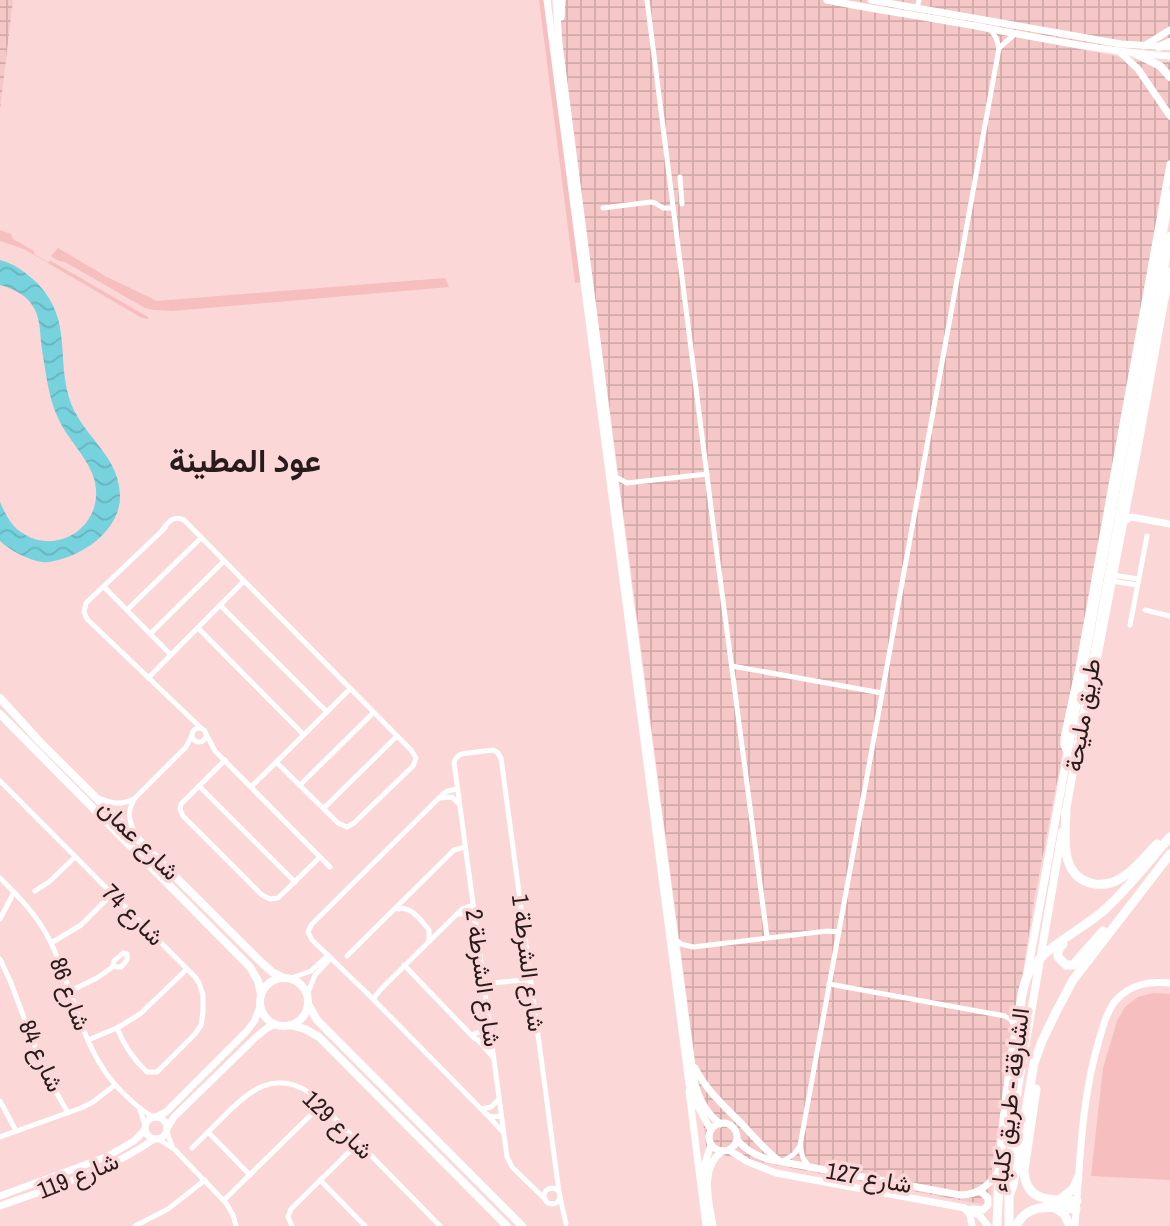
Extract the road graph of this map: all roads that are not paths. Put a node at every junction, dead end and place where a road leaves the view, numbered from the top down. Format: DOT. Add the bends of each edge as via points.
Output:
graph roads {
  1 [pos="552,0"];
  2 [pos="562,0"];
  3 [pos="647,0"];
  4 [pos="827,0"];
  5 [pos="871,0"];
  6 [pos="918,4"];
  7 [pos="990,29"];
  8 [pos="1170,30"];
  9 [pos="557,31"];
  10 [pos="1016,34"];
  11 [pos="1170,45"];
  12 [pos="1144,46"];
  13 [pos="1159,47"];
  14 [pos="999,48"];
  15 [pos="1121,52"];
  16 [pos="1136,54"];
  17 [pos="1170,56"];
  18 [pos="1170,77"];
  19 [pos="1170,116"];
  20 [pos="1170,164"];
  21 [pos="680,177"];
  22 [pos="681,186"];
  23 [pos="671,187"];
  24 [pos="1170,194"];
  25 [pos="682,204"];
  26 [pos="603,208"];
  27 [pos="673,208"];
  28 [pos="1162,225"];
  29 [pos="1170,236"];
  30 [pos="1170,271"];
  31 [pos="1150,382"];
  32 [pos="1142,390"];
  33 [pos="1135,450"];
  34 [pos="707,474"];
  35 [pos="614,476"];
  36 [pos="626,483"];
  37 [pos="617,496"];
  38 [pos="1126,508"];
  39 [pos="1131,517"];
  40 [pos="1123,523"];
  41 [pos="1170,524"];
  42 [pos="1147,536"];
  43 [pos="201,538"];
  44 [pos="224,561"];
  45 [pos="1113,578"];
  46 [pos="244,582"];
  47 [pos="1138,582"];
  48 [pos="104,587"];
  49 [pos="220,605"];
  50 [pos="127,610"];
  51 [pos="1145,610"];
  52 [pos="1170,616"];
  53 [pos="1130,625"];
  54 [pos="198,628"];
  55 [pos="150,634"];
  56 [pos="171,654"];
  57 [pos="732,666"];
  58 [pos="1090,674"];
  59 [pos="148,678"];
  60 [pos="350,689"];
  61 [pos="882,693"];
  62 [pos="0,698"];
  63 [pos="327,712"];
  64 [pos="373,713"];
  65 [pos="0,714"];
  66 [pos="185,715"];
  67 [pos="201,728"];
  68 [pos="192,734"];
  69 [pos="206,734"];
  70 [pos="304,734"];
  71 [pos="397,736"];
  72 [pos="199,742"];
  73 [pos="183,750"];
  74 [pos="215,751"];
  75 [pos="497,752"];
  76 [pos="225,761"];
  77 [pos="276,762"];
  78 [pos="456,778"];
  79 [pos="0,781"];
  80 [pos="300,785"];
  81 [pos="199,786"];
  82 [pos="251,787"];
  83 [pos="458,791"];
  84 [pos="443,795"];
  85 [pos="98,798"];
  86 [pos="135,798"];
  87 [pos="460,807"];
  88 [pos="324,808"];
  89 [pos="1066,812"];
  90 [pos="464,836"];
  91 [pos="1170,837"];
  92 [pos="138,839"];
  93 [pos="466,849"];
  94 [pos="452,852"];
  95 [pos="1170,854"];
  96 [pos="75,857"];
  97 [pos="320,857"];
  98 [pos="467,860"];
  99 [pos="330,867"];
  100 [pos="0,878"];
  101 [pos="295,882"];
  102 [pos="1148,882"];
  103 [pos="35,891"];
  104 [pos="13,892"];
  105 [pos="471,892"];
  106 [pos="112,894"];
  107 [pos="473,907"];
  108 [pos="394,910"];
  109 [pos="460,911"];
  110 [pos="0,919"];
  111 [pos="475,921"];
  112 [pos="1083,926"];
  113 [pos="839,932"];
  114 [pos="767,937"];
  115 [pos="674,938"];
  116 [pos="428,941"];
  117 [pos="51,943"];
  118 [pos="318,945"];
  119 [pos="330,956"];
  120 [pos="347,956"];
  121 [pos="1041,957"];
  122 [pos="0,959"];
  123 [pos="404,965"];
  124 [pos="114,966"];
  125 [pos="320,966"];
  126 [pos="340,966"];
  127 [pos="187,969"];
  128 [pos="1027,975"];
  129 [pos="287,978"];
  130 [pos="530,979"];
  131 [pos="1170,983"];
  132 [pos="829,984"];
  133 [pos="484,986"];
  134 [pos="70,991"];
  135 [pos="261,994"];
  136 [pos="372,998"];
  137 [pos="307,1000"];
  138 [pos="260,1006"];
  139 [pos="1020,1008"];
  140 [pos="1005,1016"];
  141 [pos="489,1023"];
  142 [pos="275,1024"];
  143 [pos="290,1025"];
  144 [pos="1049,1027"];
  145 [pos="117,1028"];
  146 [pos="1016,1030"];
  147 [pos="472,1035"];
  148 [pos="491,1037"];
  149 [pos="88,1040"];
  150 [pos="478,1040"];
  151 [pos="691,1057"];
  152 [pos="494,1059"];
  153 [pos="689,1084"];
  154 [pos="116,1086"];
  155 [pos="499,1099"];
  156 [pos="0,1101"];
  157 [pos="321,1105"];
  158 [pos="140,1110"];
  159 [pos="484,1112"];
  160 [pos="68,1113"];
  161 [pos="501,1113"];
  162 [pos="155,1117"];
  163 [pos="720,1124"];
  164 [pos="145,1128"];
  165 [pos="167,1130"];
  166 [pos="711,1130"];
  167 [pos="16,1131"];
  168 [pos="208,1132"];
  169 [pos="504,1136"];
  170 [pos="0,1137"];
  171 [pos="156,1139"];
  172 [pos="737,1139"];
  173 [pos="358,1143"];
  174 [pos="711,1145"];
  175 [pos="800,1146"];
  176 [pos="192,1148"];
  177 [pos="174,1149"];
  178 [pos="726,1151"];
  179 [pos="782,1162"];
  180 [pos="810,1168"];
  181 [pos="998,1172"];
  182 [pos="250,1175"];
  183 [pos="557,1176"];
  184 [pos="1078,1178"];
  185 [pos="205,1180"];
  186 [pos="320,1180"];
  187 [pos="533,1188"];
  188 [pos="548,1189"];
  189 [pos="980,1191"];
  190 [pos="702,1192"];
  191 [pos="560,1194"];
  192 [pos="1009,1196"];
  193 [pos="0,1199"];
  194 [pos="545,1199"];
  195 [pos="224,1200"];
  196 [pos="554,1204"];
  197 [pos="1067,1205"];
  198 [pos="965,1208"];
  199 [pos="562,1212"];
  200 [pos="986,1223"];
  201 [pos="566,1224"];
  202 [pos="135,1226"];
  203 [pos="236,1226"];
  204 [pos="292,1226"];
  205 [pos="365,1226"];
  206 [pos="440,1226"];
  207 [pos="507,1226"];
  208 [pos="522,1226"];
  209 [pos="706,1226"];
  210 [pos="713,1226"];
  211 [pos="973,1226"];
  212 [pos="997,1226"];
  213 [pos="1009,1226"];
  214 [pos="1016,1226"];
  215 [pos="1073,1226"];
  1 -- 9 [label="street"];
  1 -- 153 [label="street" via="554,49 602,432"];
  2 -- 9 [label="street"];
  3 -- 23 [label="street"];
  4 -- 7 [label="street"];
  5 -- 6 [label="street"];
  6 -- 12 [label="street"];
  7 -- 10 [label="street"];
  7 -- 14 [label="street"];
  8 -- 12 [label="street"];
  9 -- 35 [label="street"];
  10 -- 14 [label="street"];
  10 -- 15 [label="street"];
  11 -- 13 [label="main road"];
  12 -- 13 [label="street"];
  14 -- 61 [label="street"];
  15 -- 16 [label="street"];
  15 -- 19 [label="street"];
  16 -- 17 [label="street"];
  16 -- 18 [label="main road" via="1160,66"];
  20 -- 28 [label="street"];
  21 -- 22 [label="street"];
  22 -- 23 [label="street"];
  22 -- 25 [label="street"];
  23 -- 27 [label="street"];
  24 -- 28 [label="main road, طريق مليحة"];
  26 -- 27 [label="street" via="651,202"];
  27 -- 34 [label="street"];
  28 -- 128 [label="main road, طريق مليحة"];
  29 -- 32 [label="main road, طريق مليحة"];
  30 -- 31 [label="street"];
  31 -- 32 [label="main road"];
  31 -- 33 [label="street"];
  32 -- 33 [label="main road, طريق مليحة"];
  33 -- 38 [label="street"];
  33 -- 58 [label="main road, طريق مليحة"];
  34 -- 36 [label="street"];
  34 -- 57 [label="street"];
  35 -- 36 [label="street"];
  35 -- 37 [label="street"];
  36 -- 37 [label="street"];
  37 -- 115 [label="street"];
  38 -- 39 [label="street"];
  38 -- 40 [label="street"];
  39 -- 40 [label="street"];
  39 -- 41 [label="street"];
  40 -- 45 [label="street"];
  42 -- 47 [label="street"];
  43 -- 44 [label="street"];
  43 -- 48 [label="street" via="177,521"];
  43 -- 50 [label="street"];
  44 -- 46 [label="street"];
  44 -- 55 [label="street"];
  45 -- 47 [label="street"];
  45 -- 58 [label="street" via="1099,652"];
  46 -- 49 [label="street"];
  46 -- 60 [label="street"];
  47 -- 53 [label="street"];
  48 -- 50 [label="street"];
  48 -- 59 [label="street" via="86,610 91,623"];
  49 -- 54 [label="street"];
  49 -- 63 [label="street"];
  50 -- 55 [label="street"];
  51 -- 52 [label="street"];
  54 -- 56 [label="street"];
  54 -- 70 [label="street"];
  55 -- 56 [label="street"];
  56 -- 59 [label="street"];
  57 -- 61 [label="street"];
  57 -- 114 [label="street"];
  58 -- 89 [label="main road, طريق مليحة"];
  59 -- 66 [label="street"];
  60 -- 63 [label="street"];
  60 -- 64 [label="street"];
  61 -- 113 [label="street"];
  62 -- 85 [label="main road, شارع عمان"];
  63 -- 70 [label="street"];
  64 -- 71 [label="street"];
  64 -- 80 [label="street"];
  65 -- 135 [label="main road, شارع عمان" via="250,967"];
  66 -- 67 [label="street"];
  66 -- 68 [label="street"];
  67 -- 68 [label="street"];
  67 -- 69 [label="street"];
  68 -- 72 [label="street"];
  68 -- 73 [label="street"];
  69 -- 72 [label="street"];
  69 -- 74 [label="street"];
  70 -- 77 [label="street"];
  71 -- 88 [label="street"];
  71 -- 88 [label="street" via="412,754 407,771 350,826 338,823"];
  72 -- 73 [label="street"];
  72 -- 74 [label="street"];
  73 -- 86 [label="street"];
  74 -- 76 [label="street"];
  75 -- 78 [label="street, شارع الشرطة 2" via="461,754 454,762"];
  75 -- 130 [label="street, شارع الشرطة 1"];
  76 -- 81 [label="street"];
  76 -- 82 [label="street"];
  77 -- 80 [label="street"];
  77 -- 82 [label="street"];
  78 -- 83 [label="street, شارع الشرطة 2"];
  78 -- 84 [label="street"];
  79 -- 96 [label="street, شارع 74"];
  80 -- 88 [label="street"];
  81 -- 101 [label="street"];
  81 -- 101 [label="street" via="181,804 183,816 264,897 275,899"];
  82 -- 97 [label="street"];
  83 -- 84 [label="street"];
  83 -- 87 [label="street, شارع الشرطة 2"];
  84 -- 87 [label="street" via="452,797"];
  84 -- 118 [label="street" via="317,920 311,932"];
  85 -- 86 [label="street" via="120,804"];
  85 -- 92 [label="main road, شارع عمان"];
  86 -- 92 [label="street" via="129,816"];
  87 -- 90 [label="street, شارع الشرطة 2"];
  89 -- 91 [label="highway" via="1069,865 1090,883 1122,878"];
  89 -- 121 [label="main road, طريق مليحة"];
  90 -- 93 [label="street, شارع الشرطة 2"];
  90 -- 94 [label="street"];
  91 -- 112 [label="highway" via="1122,893"];
  92 -- 129 [label="main road, شارع عمان" via="261,962"];
  93 -- 94 [label="street"];
  93 -- 98 [label="street, شارع الشرطة 2"];
  94 -- 98 [label="street"];
  94 -- 108 [label="street"];
  95 -- 102 [label="highway"];
  96 -- 103 [label="street"];
  96 -- 106 [label="street, شارع 74"];
  97 -- 99 [label="street"];
  97 -- 101 [label="street"];
  98 -- 105 [label="street, شارع الشرطة 2"];
  100 -- 104 [label="street, شارع 86"];
  102 -- 112 [label="highway" via="1079,960 1066,965 1058,950"];
  102 -- 144 [label="highway" via="1073,980"];
  104 -- 110 [label="street"];
  104 -- 117 [label="street, شارع 86"];
  105 -- 107 [label="street, شارع الشرطة 2"];
  105 -- 109 [label="street"];
  106 -- 117 [label="street" via="80,925"];
  106 -- 127 [label="street, شارع 74"];
  107 -- 109 [label="street"];
  107 -- 111 [label="street, شارع الشرطة 2"];
  108 -- 116 [label="street" via="409,910 429,930"];
  108 -- 120 [label="street"];
  109 -- 111 [label="street"];
  109 -- 116 [label="street"];
  111 -- 133 [label="street, شارع الشرطة 2"];
  112 -- 121 [label="highway"];
  113 -- 114 [label="street"];
  113 -- 132 [label="street"];
  114 -- 115 [label="street" via="693,947"];
  115 -- 151 [label="street"];
  116 -- 123 [label="street"];
  117 -- 134 [label="street, شارع 86"];
  118 -- 119 [label="street"];
  118 -- 125 [label="street"];
  119 -- 125 [label="street"];
  119 -- 126 [label="street"];
  121 -- 128 [label="highway"];
  121 -- 192 [label="main road, طريق مليحة" via="1018,1088"];
  122 -- 160 [label="street, شارع 84" via="44,1071"];
  123 -- 136 [label="street"];
  123 -- 147 [label="street"];
  124 -- 134 [label="street"];
  125 -- 126 [label="street"];
  125 -- 129 [label="street"];
  125 -- 137 [label="street"];
  126 -- 136 [label="street"];
  127 -- 145 [label="street" via="145,1009"];
  127 -- 145 [label="street, شارع 74" via="202,991 202,1021 159,1070 147,1072 140,1065"];
  128 -- 139 [label="highway, الشارقة - طريق كلباء"];
  129 -- 135 [label="main road" via="271,981"];
  129 -- 137 [label="main road" via="299,983"];
  130 -- 133 [label="street"];
  130 -- 183 [label="street, شارع الشرطة 1"];
  131 -- 184 [label="street" via="1129,989 1108,1014 1087,1091"];
  132 -- 140 [label="street"];
  132 -- 175 [label="street"];
  133 -- 141 [label="street, شارع الشرطة 2"];
  134 -- 149 [label="street, شارع 86"];
  135 -- 138 [label="main road"];
  136 -- 159 [label="street"];
  137 -- 143 [label="main road" via="304,1015"];
  137 -- 208 [label="main road" via="317,1020"];
  138 -- 142 [label="main road"];
  138 -- 162 [label="street" via="247,1031 166,1112"];
  139 -- 140 [label="street"];
  139 -- 146 [label="highway, الشارقة - طريق كلباء"];
  140 -- 146 [label="street"];
  141 -- 147 [label="street"];
  141 -- 148 [label="street, شارع الشرطة 2"];
  142 -- 143 [label="main road"];
  142 -- 165 [label="street" via="174,1117"];
  143 -- 207 [label="main road" via="319,1037"];
  144 -- 192 [label="highway" via="1032,1070"];
  144 -- 197 [label="highway" via="1038,1068 1024,1176 1035,1195"];
  145 -- 149 [label="street"];
  146 -- 181 [label="highway, الشارقة - طريق كلباء"];
  147 -- 148 [label="street"];
  147 -- 150 [label="street"];
  148 -- 150 [label="street"];
  148 -- 152 [label="street, شارع الشرطة 2"];
  149 -- 154 [label="street, شارع 86"];
  150 -- 152 [label="street"];
  151 -- 163 [label="street" via="700,1098"];
  151 -- 179 [label="street" via="713,1095"];
  152 -- 155 [label="street, شارع الشرطة 2"];
  153 -- 166 [label="street"];
  153 -- 190 [label="street"];
  154 -- 158 [label="street, شارع 86"];
  154 -- 160 [label="street"];
  155 -- 159 [label="street"];
  155 -- 161 [label="street, شارع الشرطة 2"];
  156 -- 167 [label="street"];
  157 -- 168 [label="street, شارع 129" via="297,1086 265,1085 243,1097"];
  157 -- 173 [label="street, شارع 129"];
  157 -- 182 [label="street"];
  158 -- 162 [label="street, شارع 86"];
  158 -- 164 [label="street, شارع 86"];
  159 -- 161 [label="street"];
  159 -- 169 [label="street"];
  160 -- 167 [label="street"];
  161 -- 169 [label="street, شارع الشرطة 2"];
  162 -- 164 [label="street"];
  162 -- 165 [label="street" via="165,1122"];
  163 -- 166 [label="street"];
  163 -- 172 [label="street" via="733,1127"];
  164 -- 171 [label="street" via="148,1136"];
  164 -- 193 [label="street, شارع 119" via="106,1157"];
  165 -- 171 [label="street"];
  165 -- 177 [label="street"];
  166 -- 174 [label="street"];
  167 -- 170 [label="street"];
  168 -- 176 [label="street, شارع 129"];
  168 -- 182 [label="street"];
  169 -- 187 [label="street, شارع الشرطة 2" via="509,1163"];
  171 -- 177 [label="street"];
  171 -- 193 [label="street, شارع 119" via="108,1166"];
  172 -- 178 [label="street"];
  172 -- 179 [label="street, شارع 127" via="756,1155"];
  173 -- 186 [label="street"];
  173 -- 206 [label="street, شارع 129"];
  174 -- 178 [label="street"];
  174 -- 190 [label="street"];
  175 -- 179 [label="street"];
  175 -- 180 [label="street"];
  177 -- 185 [label="street"];
  178 -- 198 [label="street, شارع 127" via="776,1173"];
  178 -- 210 [label="street" via="713,1160 708,1175"];
  179 -- 180 [label="street, شارع 127"];
  180 -- 189 [label="street, شارع 127" via="960,1195"];
  181 -- 189 [label="street"];
  181 -- 212 [label="highway, الشارقة - طريق كلباء"];
  182 -- 195 [label="street"];
  183 -- 188 [label="street"];
  183 -- 191 [label="street, شارع الشرطة 1"];
  184 -- 197 [label="street"];
  184 -- 197 [label="highway"];
  185 -- 195 [label="street"];
  185 -- 202 [label="street"];
  186 -- 204 [label="street" via="289,1211"];
  186 -- 205 [label="street"];
  187 -- 188 [label="street"];
  187 -- 194 [label="street, شارع الشرطة 2"];
  188 -- 191 [label="street"];
  188 -- 194 [label="street"];
  189 -- 198 [label="street" via="988,1198 987,1207"];
  190 -- 209 [label="street"];
  191 -- 196 [label="street"];
  191 -- 199 [label="street, شارع الشرطة 1"];
  192 -- 213 [label="highway"];
  194 -- 196 [label="street"];
  195 -- 203 [label="street"];
  196 -- 199 [label="street"];
  197 -- 214 [label="highway" via="1033,1209"];
  197 -- 215 [label="street"];
  197 -- 215 [label="highway" via="1064,1214"];
  198 -- 200 [label="street, شارع 127"];
  198 -- 211 [label="street"];
  199 -- 201 [label="street, شارع الشرطة 1"];
  200 -- 211 [label="street" via="978,1221"];
}
